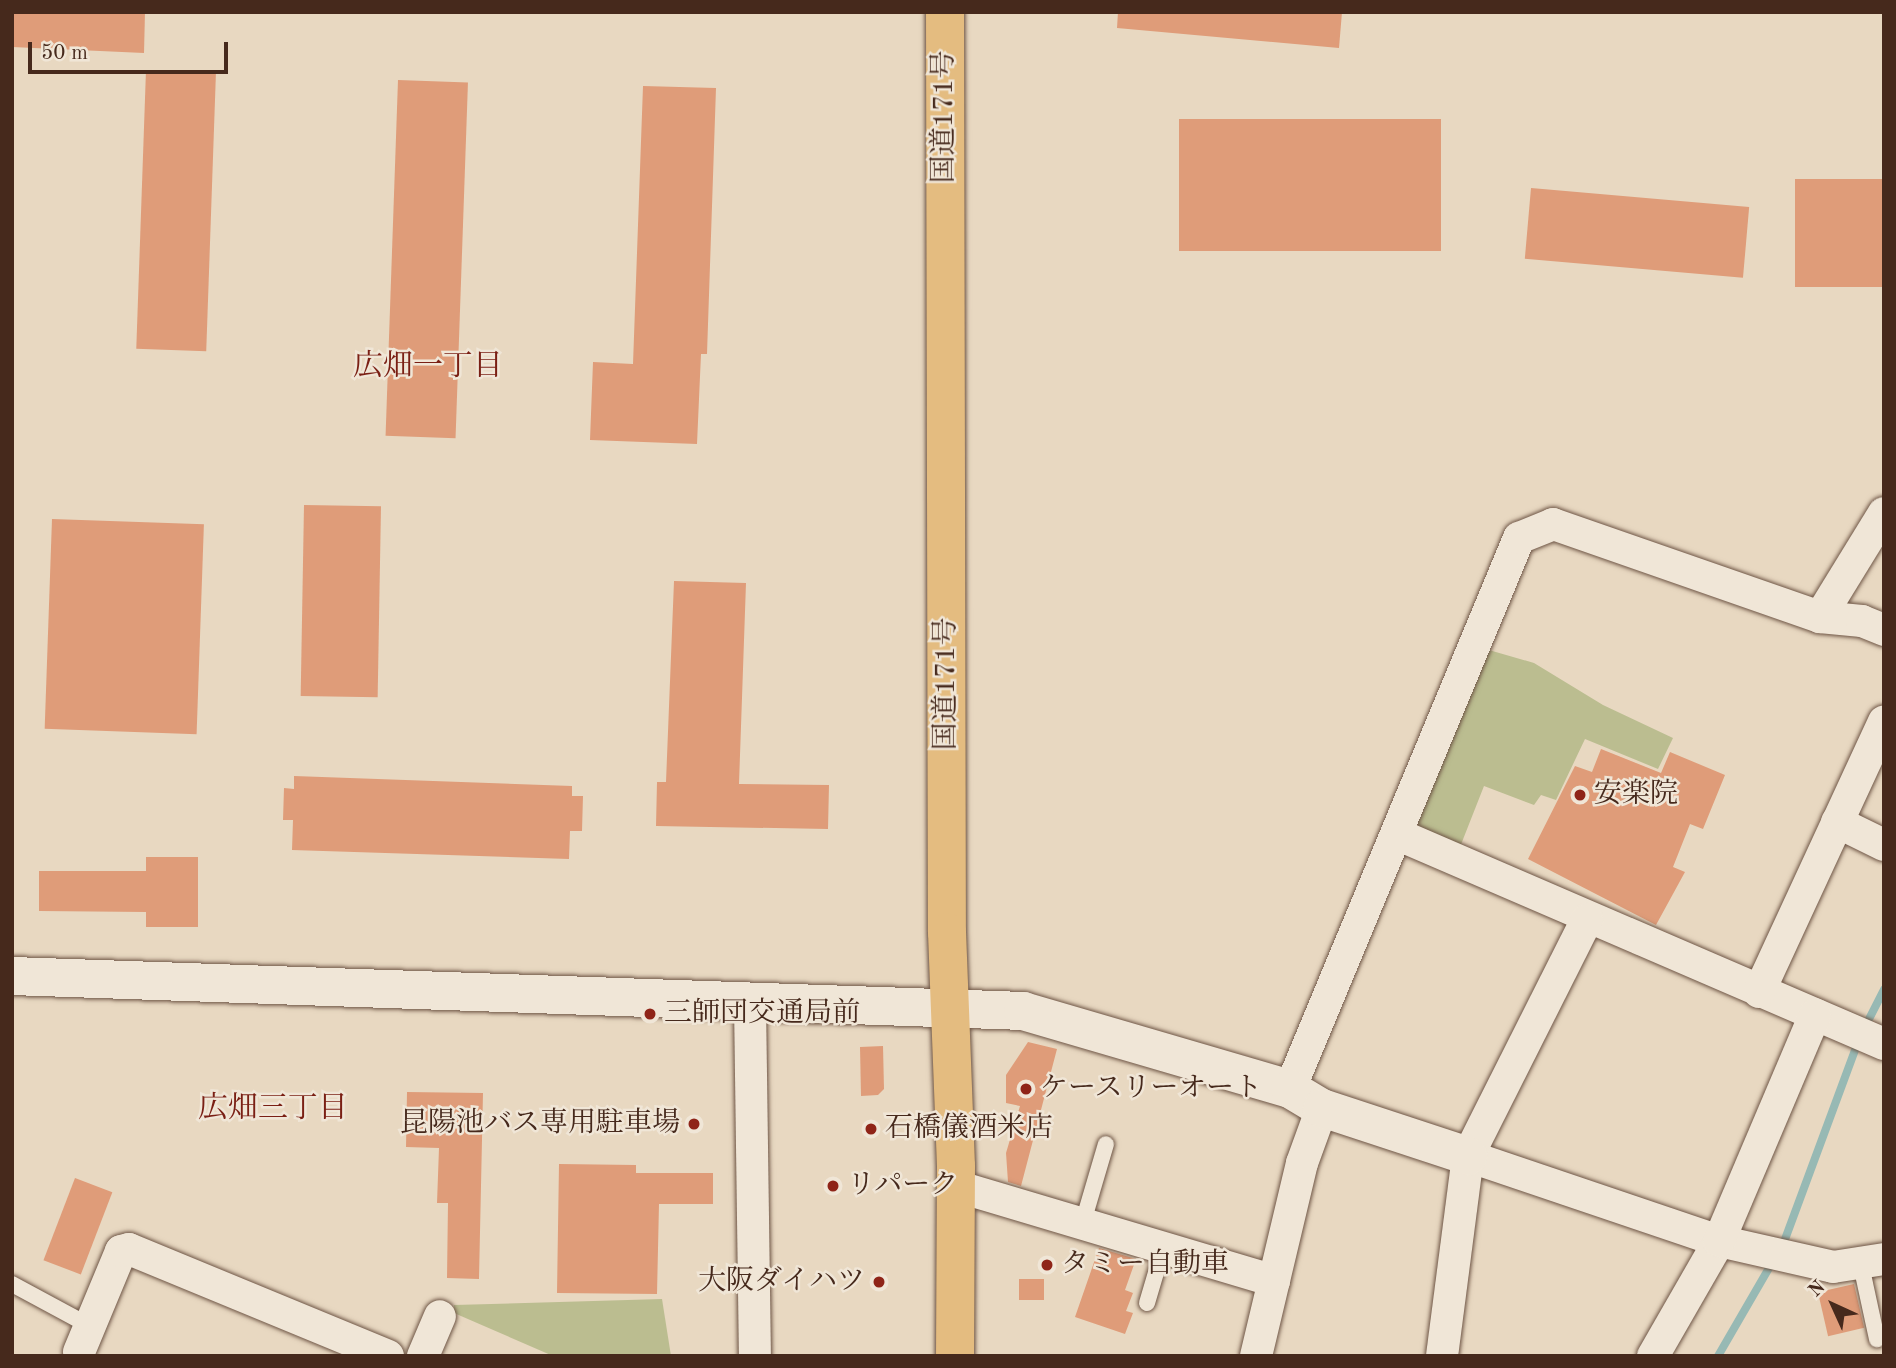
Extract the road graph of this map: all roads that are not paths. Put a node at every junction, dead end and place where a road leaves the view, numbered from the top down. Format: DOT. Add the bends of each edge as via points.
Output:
graph roads {
  1 [pos="945,12"];
  2 [pos="1884,513"];
  3 [pos="1820,617"];
  4 [pos="1884,630"];
  5 [pos="1884,721"];
  6 [pos="1837,822"];
  7 [pos="1399,835"];
  8 [pos="1884,845"];
  9 [pos="1587,919"];
  10 [pos="12,976"];
  11 [pos="1759,992"];
  12 [pos="750,1003"];
  13 [pos="948,1008"];
  14 [pos="1815,1015"];
  15 [pos="1884,1044"];
  16 [pos="1290,1089"];
  17 [pos="1322,1108"];
  18 [pos="1106,1144"];
  19 [pos="1468,1156"];
  20 [pos="956,1186"];
  21 [pos="1083,1222"];
  22 [pos="1719,1241"];
  23 [pos="1163,1249"];
  24 [pos="1872,1262"];
  25 [pos="1274,1281"];
  26 [pos="12,1284"];
  27 [pos="1147,1303"];
  28 [pos="440,1316"];
  29 [pos="1877,1339"];
  30 [pos="84,1347"];
  31 [pos="388,1356"];
  32 [pos="423,1356"];
  33 [pos="755,1356"];
  34 [pos="954,1356"];
  35 [pos="1256,1356"];
  36 [pos="1442,1356"];
  37 [pos="1653,1356"];
  1 -- 13 [label="highway, 国道171号"];
  2 -- 3 [label="street"];
  3 -- 4 [label="street" via="1862,621"];
  3 -- 7 [label="street" via="1553,524 1519,538"];
  5 -- 6 [label="street"];
  6 -- 8 [label="street"];
  6 -- 11 [label="street"];
  7 -- 9 [label="street"];
  7 -- 16 [label="street"];
  9 -- 11 [label="street"];
  9 -- 19 [label="street"];
  10 -- 12 [label="street"];
  11 -- 14 [label="street"];
  12 -- 13 [label="street"];
  12 -- 33 [label="street"];
  13 -- 16 [label="street" via="1023,1012"];
  13 -- 20 [label="highway, 国道171号"];
  14 -- 15 [label="street"];
  14 -- 22 [label="street"];
  16 -- 17 [label="street"];
  17 -- 19 [label="street"];
  17 -- 25 [label="street"];
  18 -- 21 [label="lane"];
  19 -- 22 [label="street"];
  19 -- 36 [label="street"];
  20 -- 21 [label="street"];
  20 -- 34 [label="highway, 国道171号"];
  21 -- 23 [label="street"];
  22 -- 24 [label="street" via="1815,1265"];
  22 -- 37 [label="street"];
  23 -- 25 [label="street"];
  23 -- 27 [label="lane"];
  24 -- 29 [label="lane"];
  25 -- 35 [label="street"];
  26 -- 30 [label="lane"];
  28 -- 32 [label="street"];
  30 -- 31 [label="street" via="121,1251 130,1249"];
}
